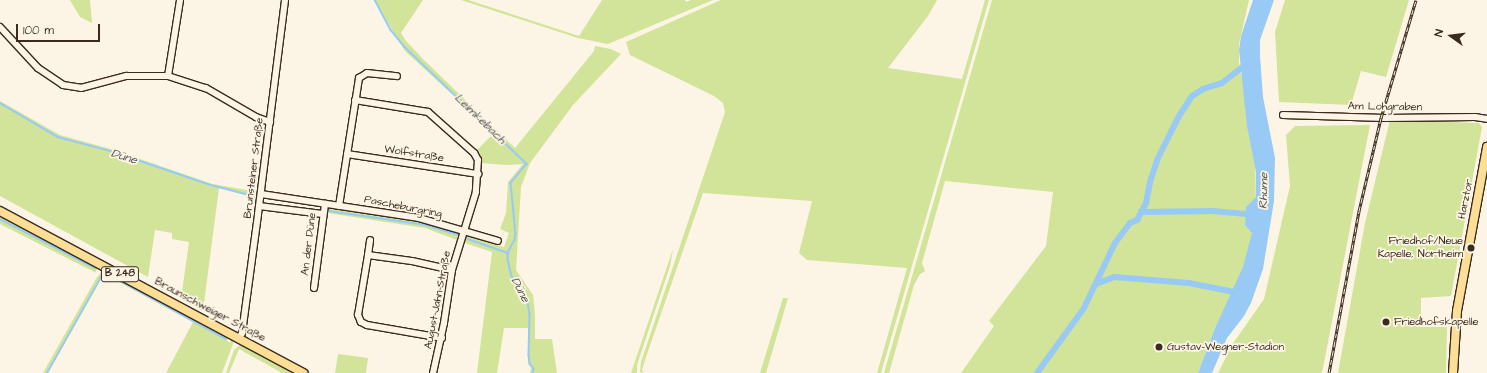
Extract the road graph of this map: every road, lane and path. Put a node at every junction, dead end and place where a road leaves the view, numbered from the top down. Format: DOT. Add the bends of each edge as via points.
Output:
graph roads {
  1 [pos="180,0"];
  2 [pos="285,0"];
  3 [pos="0,27"];
  4 [pos="168,76"];
  5 [pos="397,76"];
  6 [pos="355,100"];
  7 [pos="1283,115"];
  8 [pos="1487,119"];
  9 [pos="270,122"];
  10 [pos="1487,147"];
  11 [pos="347,154"];
  12 [pos="478,174"];
  13 [pos="261,194"];
  14 [pos="325,204"];
  15 [pos="259,206"];
  16 [pos="339,206"];
  17 [pos="0,211"];
  18 [pos="323,214"];
  19 [pos="463,231"];
  20 [pos="370,240"];
  21 [pos="498,242"];
  22 [pos="368,255"];
  23 [pos="452,270"];
  24 [pos="314,288"];
  25 [pos="239,338"];
  26 [pos="442,338"];
  27 [pos="304,373"];
  28 [pos="434,373"];
  29 [pos="1453,373"];
  1 -- 4 [label="street"];
  2 -- 9 [label="street, Brunsteiner Straße"];
  3 -- 4 [label="street" via="45,74 70,87 91,86 126,76"];
  4 -- 9 [label="street" via="206,88 256,117"];
  5 -- 6 [label="street" via="363,74 359,78"];
  6 -- 11 [label="street"];
  6 -- 12 [label="street" via="430,113 474,153 478,160"];
  7 -- 8 [label="street, Am Lohgraben"];
  9 -- 13 [label="street, Brunsteiner Straße"];
  10 -- 29 [label="main road, Harztor" via="1457,310"];
  11 -- 12 [label="street, Wolfstraße"];
  11 -- 16 [label="street"];
  12 -- 19 [label="street" via="475,196"];
  13 -- 14 [label="street, Pascheburgring"];
  13 -- 15 [label="street, Brunsteiner Straße"];
  14 -- 16 [label="street, Pascheburgring"];
  14 -- 18 [label="street, An der Düne"];
  15 -- 18 [label="street"];
  15 -- 25 [label="street, Brunsteiner Straße" via="242,333"];
  16 -- 19 [label="street, Pascheburgring" via="419,218"];
  17 -- 25 [label="main road, Braunschweiger Straße / B 248"];
  18 -- 24 [label="street, An der Düne"];
  19 -- 21 [label="street, Pascheburgring"];
  19 -- 23 [label="street, August-Jahn-Straße"];
  20 -- 22 [label="street"];
  22 -- 23 [label="street"];
  22 -- 26 [label="street" via="358,315 361,322"];
  23 -- 26 [label="street, August-Jahn-Straße"];
  25 -- 27 [label="main road, Braunschweiger Straße / B 248"];
  26 -- 28 [label="street, August-Jahn-Straße"];
}
